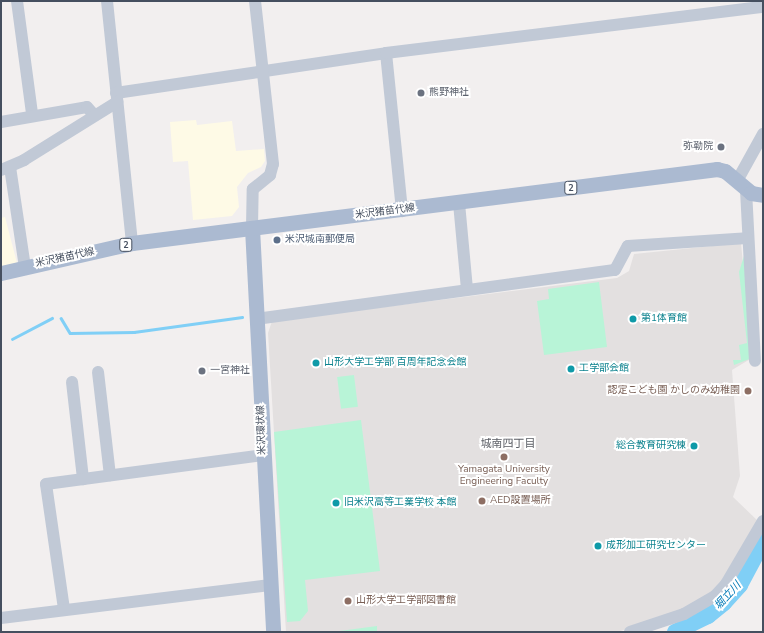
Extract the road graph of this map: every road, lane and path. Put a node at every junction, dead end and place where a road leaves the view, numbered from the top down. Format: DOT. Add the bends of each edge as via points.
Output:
graph roads {
  1 [pos="17,1"];
  2 [pos="107,1"];
  3 [pos="255,1"];
  4 [pos="763,7"];
  5 [pos="386,53"];
  6 [pos="263,73"];
  7 [pos="117,97"];
  8 [pos="32,114"];
  9 [pos="93,114"];
  10 [pos="1,122"];
  11 [pos="763,134"];
  12 [pos="5,168"];
  13 [pos="742,185"];
  14 [pos="763,195"];
  15 [pos="459,203"];
  16 [pos="402,211"];
  17 [pos="252,228"];
  18 [pos="747,238"];
  19 [pos="132,244"];
  20 [pos="25,267"];
  21 [pos="1,273"];
  22 [pos="467,290"];
  23 [pos="256,319"];
  24 [pos="755,361"];
  25 [pos="98,372"];
  26 [pos="72,382"];
  27 [pos="263,455"];
  28 [pos="110,476"];
  29 [pos="83,479"];
  30 [pos="763,521"];
  31 [pos="270,585"];
  32 [pos="64,608"];
  33 [pos="1,618"];
  34 [pos="273,632"];
  35 [pos="630,632"];
  1 -- 8 [label="street"];
  2 -- 7 [label="street"];
  3 -- 6 [label="street"];
  4 -- 5 [label="street"];
  5 -- 6 [label="street"];
  5 -- 16 [label="street"];
  6 -- 7 [label="street"];
  6 -- 17 [label="street" via="273,164 270,175 253,189"];
  7 -- 9 [label="street"];
  7 -- 19 [label="street"];
  8 -- 9 [label="street" via="87,108"];
  8 -- 10 [label="street"];
  9 -- 12 [label="street"];
  11 -- 13 [label="street"];
  12 -- 20 [label="street"];
  13 -- 14 [label="main road, 米沢猪苗代線 / 2"];
  13 -- 15 [label="main road, 米沢猪苗代線 / 2" via="717,169"];
  13 -- 18 [label="street"];
  15 -- 16 [label="main road, 米沢猪苗代線 / 2"];
  15 -- 22 [label="street"];
  16 -- 17 [label="main road, 米沢猪苗代線 / 2"];
  17 -- 19 [label="main road, 米沢猪苗代線 / 2"];
  17 -- 23 [label="main road, 米沢環状線"];
  18 -- 22 [label="street" via="628,246 615,270"];
  18 -- 24 [label="street"];
  19 -- 20 [label="main road, 米沢猪苗代線 / 2"];
  20 -- 21 [label="main road, 米沢猪苗代線 / 2"];
  22 -- 23 [label="street"];
  23 -- 27 [label="main road, 米沢環状線"];
  25 -- 28 [label="street"];
  26 -- 29 [label="street"];
  27 -- 28 [label="street"];
  27 -- 31 [label="main road, 米沢環状線"];
  28 -- 29 [label="street"];
  29 -- 32 [label="street" via="46,484"];
  30 -- 35 [label="street" via="726,584 714,597 684,614"];
  31 -- 32 [label="street"];
  31 -- 34 [label="main road, 米沢環状線"];
  32 -- 33 [label="street"];
}
